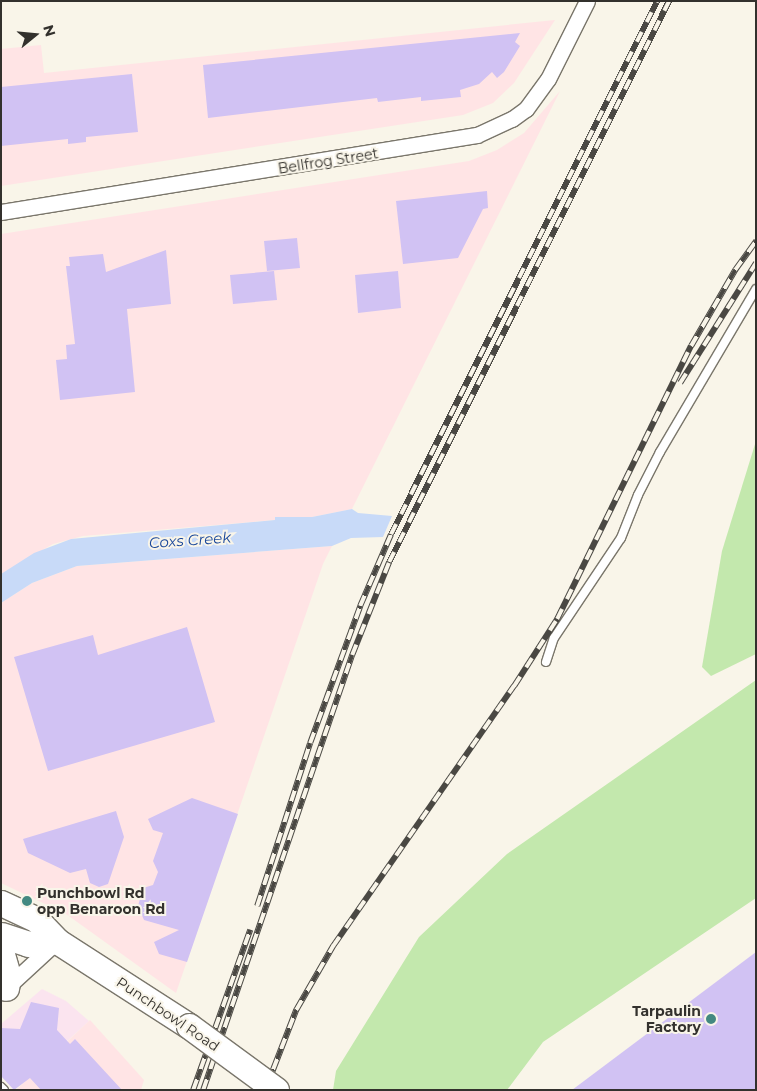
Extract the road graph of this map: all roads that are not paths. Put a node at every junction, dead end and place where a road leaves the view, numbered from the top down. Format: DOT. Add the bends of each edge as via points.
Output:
graph roads {
  1 [pos="587,1"];
  2 [pos="1,212"];
  3 [pos="756,289"];
  4 [pos="546,662"];
  5 [pos="1,903"];
  6 [pos="1,935"];
  7 [pos="57,941"];
  8 [pos="1,951"];
  9 [pos="4,990"];
  10 [pos="276,1090"];
  1 -- 2 [label="street, Bellfrog Street" via="548,79 526,108 512,119 477,135"];
  3 -- 4 [label="lane" via="660,452 640,490 621,538 554,638"];
  5 -- 7 [label="main road, Punchbowl Road" via="37,920"];
  6 -- 7 [label="main road" via="28,944"];
  7 -- 9 [label="street"];
  7 -- 10 [label="main road, Punchbowl Road, bridge" via="189,1026"];
  8 -- 9 [label="main road" via="8,976"];
}
